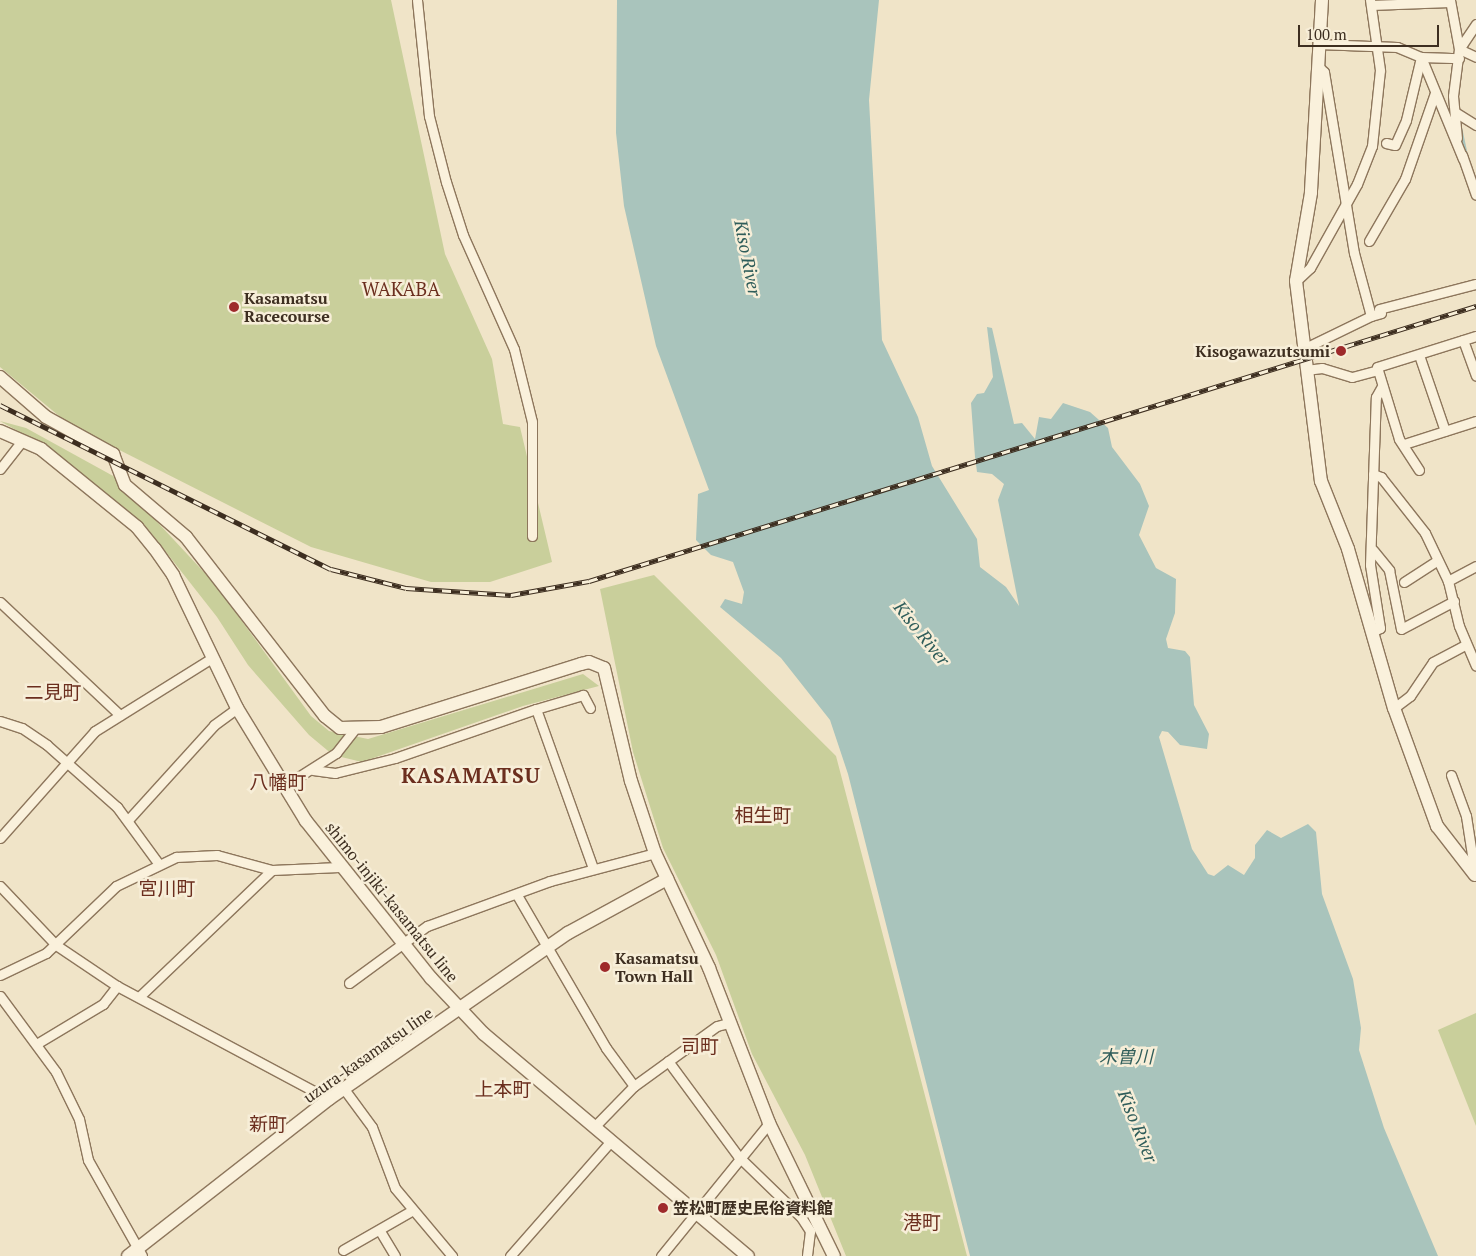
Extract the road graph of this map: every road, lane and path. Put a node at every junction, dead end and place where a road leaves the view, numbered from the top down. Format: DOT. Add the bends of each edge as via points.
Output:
graph roads {
  1 [pos="417,0"];
  2 [pos="1322,0"];
  3 [pos="1450,1"];
  4 [pos="1370,3"];
  5 [pos="1476,24"];
  6 [pos="1318,44"];
  7 [pos="1378,47"];
  8 [pos="1459,54"];
  9 [pos="1421,57"];
  10 [pos="1476,57"];
  11 [pos="1316,64"];
  12 [pos="1435,91"];
  13 [pos="1455,112"];
  14 [pos="1476,125"];
  15 [pos="1386,143"];
  16 [pos="1463,159"];
  17 [pos="1476,195"];
  18 [pos="1346,202"];
  19 [pos="1369,241"];
  20 [pos="1296,281"];
  21 [pos="1476,284"];
  22 [pos="1371,316"];
  23 [pos="1476,336"];
  24 [pos="1464,340"];
  25 [pos="1303,349"];
  26 [pos="1419,355"];
  27 [pos="1306,370"];
  28 [pos="1378,370"];
  29 [pos="1476,376"];
  30 [pos="0,377"];
  31 [pos="1382,386"];
  32 [pos="1476,421"];
  33 [pos="0,431"];
  34 [pos="1444,431"];
  35 [pos="22,441"];
  36 [pos="1404,444"];
  37 [pos="0,469"];
  38 [pos="1419,470"];
  39 [pos="1373,474"];
  40 [pos="532,536"];
  41 [pos="1373,550"];
  42 [pos="1438,560"];
  43 [pos="1476,566"];
  44 [pos="1448,581"];
  45 [pos="1404,582"];
  46 [pos="1454,601"];
  47 [pos="0,602"];
  48 [pos="1372,632"];
  49 [pos="1465,645"];
  50 [pos="212,658"];
  51 [pos="1476,666"];
  52 [pos="237,708"];
  53 [pos="590,708"];
  54 [pos="1394,708"];
  55 [pos="536,709"];
  56 [pos="120,715"];
  57 [pos="0,721"];
  58 [pos="353,730"];
  59 [pos="68,764"];
  60 [pos="313,770"];
  61 [pos="1452,775"];
  62 [pos="284,786"];
  63 [pos="128,820"];
  64 [pos="0,838"];
  65 [pos="655,853"];
  66 [pos="158,863"];
  67 [pos="339,867"];
  68 [pos="593,868"];
  69 [pos="272,870"];
  70 [pos="1476,875"];
  71 [pos="667,879"];
  72 [pos="0,886"];
  73 [pos="517,895"];
  74 [pos="403,942"];
  75 [pos="56,944"];
  76 [pos="546,947"];
  77 [pos="0,975"];
  78 [pos="349,983"];
  79 [pos="116,986"];
  80 [pos="0,996"];
  81 [pos="140,996"];
  82 [pos="462,1010"];
  83 [pos="728,1023"];
  84 [pos="38,1043"];
  85 [pos="668,1060"];
  86 [pos="634,1086"];
  87 [pos="344,1089"];
  88 [pos="329,1099"];
  89 [pos="769,1123"];
  90 [pos="594,1127"];
  91 [pos="611,1141"];
  92 [pos="738,1156"];
  93 [pos="411,1211"];
  94 [pos="697,1211"];
  95 [pos="380,1231"];
  96 [pos="344,1250"];
  97 [pos="136,1253"];
  98 [pos="395,1256"];
  99 [pos="452,1256"];
  100 [pos="510,1256"];
  101 [pos="661,1256"];
  102 [pos="748,1256"];
  103 [pos="807,1256"];
  104 [pos="834,1256"];
  1 -- 40 [label="street" via="429,116 446,182 463,236 514,349 532,422"];
  2 -- 6 [label="street"];
  3 -- 4 [label="street"];
  3 -- 8 [label="street"];
  4 -- 7 [label="street"];
  5 -- 8 [label="street"];
  6 -- 7 [label="street"];
  6 -- 11 [label="street"];
  7 -- 9 [label="street" via="1397,46"];
  7 -- 18 [label="street" via="1377,125"];
  8 -- 9 [label="street"];
  8 -- 10 [label="street"];
  8 -- 13 [label="street"];
  9 -- 12 [label="street"];
  9 -- 15 [label="street" via="1406,120 1395,146"];
  11 -- 18 [label="street" via="1324,72"];
  11 -- 20 [label="street" via="1311,193"];
  12 -- 16 [label="street"];
  12 -- 19 [label="street" via="1405,179"];
  13 -- 14 [label="street"];
  13 -- 16 [label="street"];
  16 -- 17 [label="street"];
  18 -- 20 [label="street" via="1310,268"];
  18 -- 22 [label="street"];
  20 -- 25 [label="street"];
  21 -- 22 [label="street" via="1380,309 1381,313"];
  22 -- 25 [label="street"];
  23 -- 24 [label="street"];
  24 -- 26 [label="street"];
  24 -- 29 [label="street"];
  25 -- 27 [label="street"];
  26 -- 28 [label="street"];
  26 -- 34 [label="street"];
  27 -- 28 [label="street" via="1322,368 1352,377"];
  27 -- 48 [label="street" via="1321,481"];
  28 -- 31 [label="street"];
  30 -- 58 [label="street" via="46,417 113,454 125,484 186,537 325,716 340,728"];
  31 -- 36 [label="street"];
  31 -- 39 [label="street" via="1376,396"];
  32 -- 34 [label="street"];
  33 -- 35 [label="street, shimo-injiki-kasamatsu line"];
  34 -- 36 [label="street"];
  35 -- 37 [label="street"];
  35 -- 50 [label="street, shimo-injiki-kasamatsu line" via="41,449 137,527 173,574"];
  36 -- 38 [label="street"];
  39 -- 41 [label="street"];
  39 -- 42 [label="street" via="1381,477 1425,533"];
  41 -- 46 [label="street" via="1388,570 1401,629"];
  41 -- 48 [label="street" via="1370,565 1380,628"];
  42 -- 44 [label="street"];
  42 -- 45 [label="street"];
  43 -- 44 [label="street"];
  44 -- 46 [label="street"];
  46 -- 49 [label="street"];
  47 -- 56 [label="street"];
  48 -- 54 [label="street"];
  49 -- 51 [label="street"];
  49 -- 54 [label="street" via="1433,662 1410,696"];
  50 -- 52 [label="street, shimo-injiki-kasamatsu line"];
  50 -- 56 [label="street"];
  52 -- 62 [label="street, shimo-injiki-kasamatsu line"];
  52 -- 63 [label="street" via="214,725"];
  53 -- 55 [label="street" via="583,695"];
  54 -- 70 [label="street" via="1437,826"];
  55 -- 60 [label="street" via="395,758 334,773"];
  55 -- 68 [label="street"];
  56 -- 59 [label="street" via="95,731"];
  57 -- 59 [label="street" via="22,728"];
  58 -- 60 [label="street" via="336,753"];
  58 -- 65 [label="street" via="381,728 580,664 597,664 604,668 611,686 631,781"];
  59 -- 63 [label="street"];
  59 -- 64 [label="street"];
  60 -- 62 [label="street"];
  61 -- 70 [label="street" via="1466,816"];
  62 -- 67 [label="street, shimo-injiki-kasamatsu line"];
  63 -- 66 [label="street"];
  65 -- 68 [label="street"];
  65 -- 71 [label="street"];
  66 -- 69 [label="street" via="184,856 218,855"];
  66 -- 75 [label="street" via="109,891"];
  67 -- 69 [label="street"];
  67 -- 74 [label="street, shimo-injiki-kasamatsu line"];
  68 -- 73 [label="street"];
  69 -- 81 [label="street"];
  71 -- 76 [label="street, uzura-kasamatsu line"];
  71 -- 83 [label="street" via="709,968"];
  72 -- 75 [label="street"];
  73 -- 74 [label="street" via="427,926"];
  73 -- 76 [label="street"];
  74 -- 78 [label="street"];
  74 -- 82 [label="street, shimo-injiki-kasamatsu line"];
  75 -- 77 [label="street"];
  75 -- 79 [label="street"];
  76 -- 82 [label="street, uzura-kasamatsu line"];
  76 -- 86 [label="street"];
  79 -- 81 [label="street"];
  79 -- 84 [label="street" via="103,1004"];
  80 -- 84 [label="street"];
  81 -- 88 [label="street"];
  82 -- 87 [label="street, uzura-kasamatsu line"];
  82 -- 90 [label="street, shimo-injiki-kasamatsu line"];
  83 -- 85 [label="street"];
  83 -- 89 [label="street"];
  84 -- 97 [label="street" via="79,1119 88,1160"];
  85 -- 86 [label="street"];
  85 -- 92 [label="street"];
  86 -- 90 [label="street"];
  87 -- 88 [label="street, uzura-kasamatsu line"];
  87 -- 93 [label="street" via="372,1127 395,1188"];
  88 -- 97 [label="street, uzura-kasamatsu line"];
  89 -- 92 [label="street"];
  89 -- 104 [label="street"];
  90 -- 91 [label="street, shimo-injiki-kasamatsu line"];
  91 -- 94 [label="street, shimo-injiki-kasamatsu line"];
  91 -- 100 [label="street"];
  92 -- 94 [label="street"];
  92 -- 103 [label="street" via="801,1218 810,1231"];
  93 -- 95 [label="street"];
  93 -- 99 [label="street"];
  94 -- 101 [label="street"];
  94 -- 102 [label="street, shimo-injiki-kasamatsu line"];
  95 -- 96 [label="street"];
  95 -- 98 [label="street"];
}
